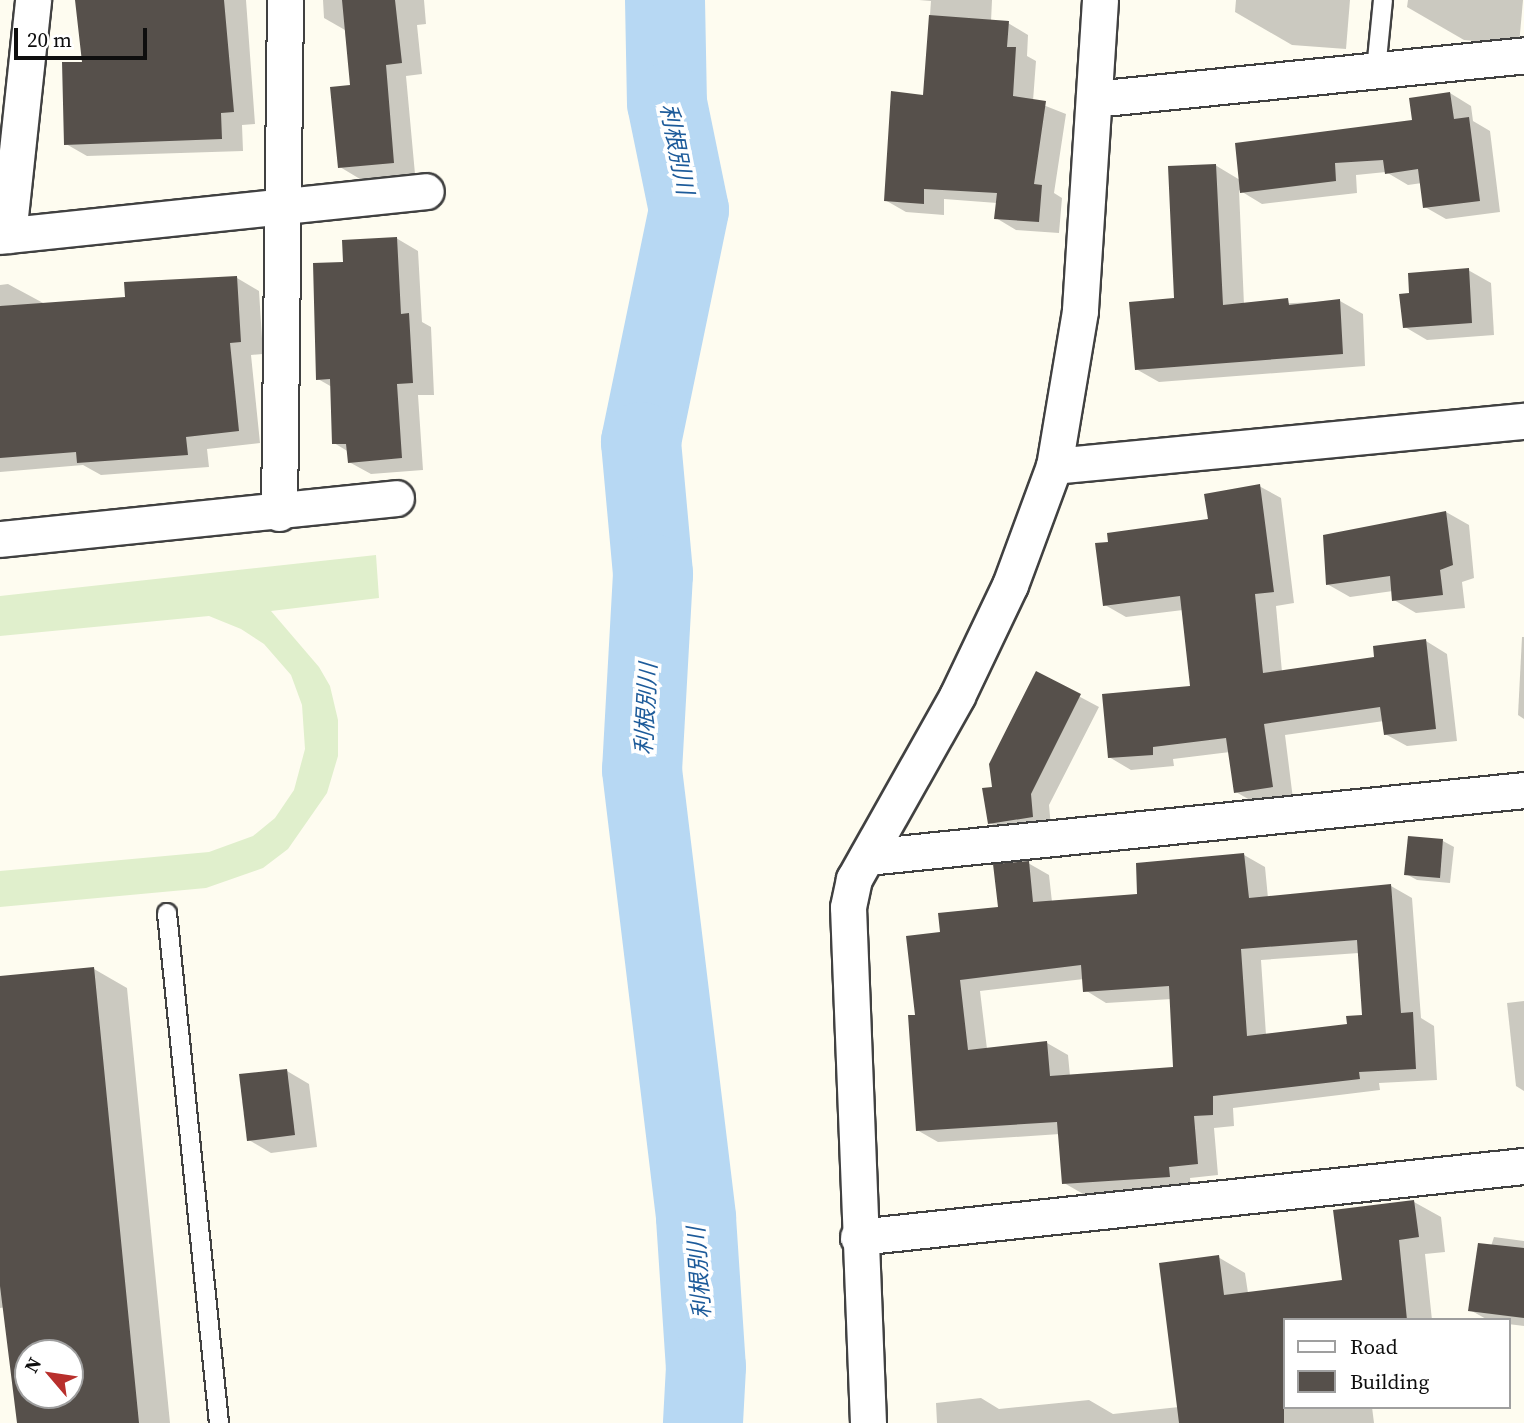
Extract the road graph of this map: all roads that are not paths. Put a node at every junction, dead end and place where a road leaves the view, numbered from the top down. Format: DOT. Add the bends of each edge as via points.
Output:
graph roads {
  1 [pos="33,0"];
  2 [pos="285,0"];
  3 [pos="1100,0"];
  4 [pos="1382,0"];
  5 [pos="1524,55"];
  6 [pos="1376,71"];
  7 [pos="1094,99"];
  8 [pos="426,191"];
  9 [pos="282,207"];
  10 [pos="4,236"];
  11 [pos="1524,421"];
  12 [pos="1054,466"];
  13 [pos="396,498"];
  14 [pos="279,513"];
  15 [pos="0,539"];
  16 [pos="1524,790"];
  17 [pos="867,857"];
  18 [pos="167,913"];
  19 [pos="1524,1166"];
  20 [pos="858,1237"];
  21 [pos="219,1423"];
  22 [pos="868,1423"];
  1 -- 10 [label="street"];
  2 -- 9 [label="street"];
  3 -- 7 [label="street"];
  4 -- 6 [label="lane"];
  5 -- 6 [label="street"];
  6 -- 7 [label="street"];
  7 -- 12 [label="street" via="1080,311"];
  8 -- 9 [label="street"];
  9 -- 10 [label="street"];
  9 -- 14 [label="street"];
  11 -- 12 [label="street"];
  12 -- 17 [label="street" via="1010,585 969,672"];
  13 -- 14 [label="street"];
  14 -- 15 [label="street"];
  16 -- 17 [label="street"];
  17 -- 20 [label="street" via="853,878 848,907"];
  18 -- 21 [label="lane"];
  19 -- 20 [label="street"];
  20 -- 22 [label="street"];
}
